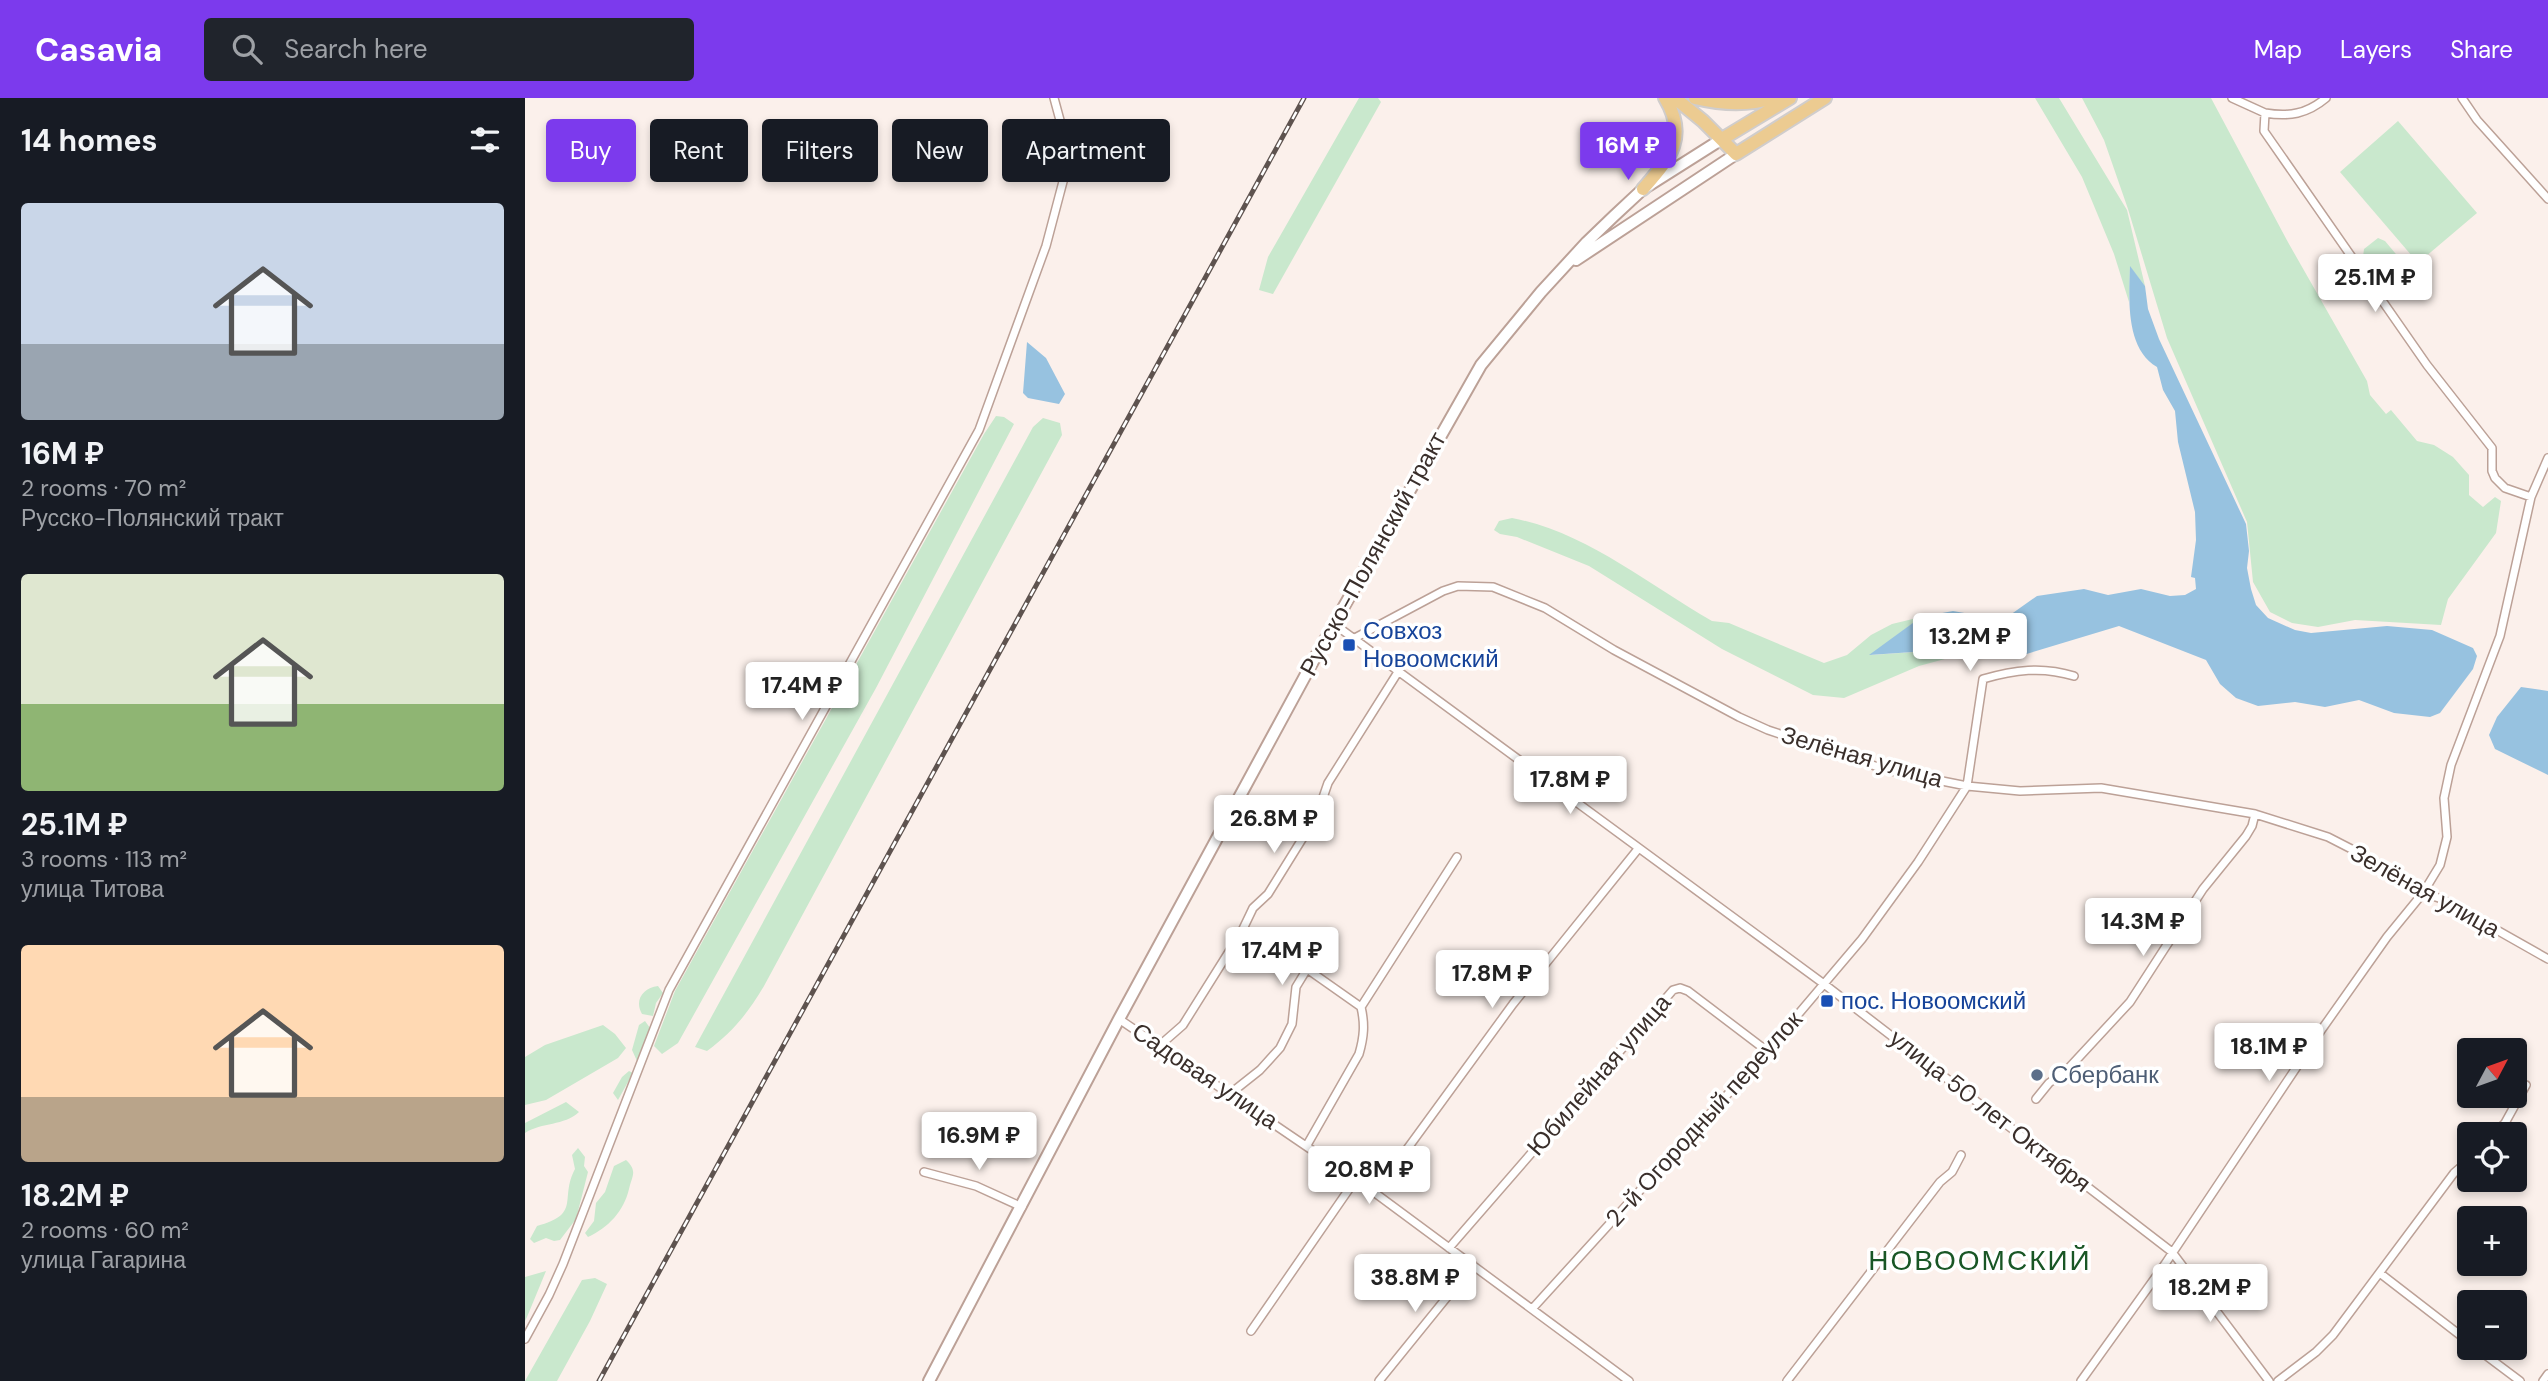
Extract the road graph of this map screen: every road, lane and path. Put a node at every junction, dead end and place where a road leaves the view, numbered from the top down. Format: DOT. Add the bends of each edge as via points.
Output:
graph roads {
  1 [pos="1054,98"];
  2 [pos="1665,98"];
  3 [pos="1675,98"];
  4 [pos="1695,98"];
  5 [pos="1772,98"];
  6 [pos="1790,98"];
  7 [pos="1825,98"];
  8 [pos="2232,98"];
  9 [pos="2326,98"];
  10 [pos="2462,98"];
  11 [pos="2265,113"];
  12 [pos="1722,139"];
  13 [pos="1736,154"];
  14 [pos="1643,190"];
  15 [pos="2548,199"];
  16 [pos="1567,265"];
  17 [pos="2548,458"];
  18 [pos="2531,497"];
  19 [pos="1334,624"];
  20 [pos="1353,639"];
  21 [pos="1398,672"];
  22 [pos="2074,676"];
  23 [pos="1967,786"];
  24 [pos="2255,814"];
  25 [pos="1638,849"];
  26 [pos="1457,857"];
  27 [pos="2423,893"];
  28 [pos="2548,960"];
  29 [pos="1824,984"];
  30 [pos="1361,1007"];
  31 [pos="1119,1018"];
  32 [pos="1159,1046"];
  33 [pos="1767,1051"];
  34 [pos="1231,1093"];
  35 [pos="2036,1099"];
  36 [pos="1307,1145"];
  37 [pos="1961,1154"];
  38 [pos="2457,1170"];
  39 [pos="924,1172"];
  40 [pos="1356,1179"];
  41 [pos="1375,1193"];
  42 [pos="1022,1207"];
  43 [pos="1449,1248"];
  44 [pos="2172,1252"];
  45 [pos="1472,1265"];
  46 [pos="2381,1274"];
  47 [pos="1532,1309"];
  48 [pos="1251,1331"];
  49 [pos="2457,1333"];
  50 [pos="525,1339"];
  51 [pos="2492,1360"];
  52 [pos="2548,1374"];
  53 [pos="929,1381"];
  54 [pos="1380,1381"];
  55 [pos="1629,1381"];
  56 [pos="1787,1381"];
  57 [pos="2081,1381"];
  58 [pos="2269,1381"];
  59 [pos="2278,1381"];
  60 [pos="2520,1381"];
  61 [pos="2543,1381"];
  1 -- 50 [label="street" via="1064,135 1065,174 1046,246 979,430 669,990 563,1264"];
  2 -- 14 [label="main road" via="1675,121 1673,150"];
  3 -- 12 [label="main road"];
  4 -- 5 [label="main road" via="1751,103"];
  6 -- 12 [label="main road, Русско-Полянский тракт"];
  7 -- 13 [label="main road, Русско-Полянский тракт"];
  8 -- 11 [label="street"];
  9 -- 11 [label="street" via="2307,112"];
  10 -- 15 [label="street"];
  11 -- 18 [label="street" via="2264,131 2422,359 2492,448 2495,478 2505,488"];
  12 -- 13 [label="main road"];
  12 -- 14 [label="main road, Русско-Полянский тракт"];
  13 -- 16 [label="main road, Русско-Полянский тракт"];
  14 -- 16 [label="main road, Русско-Полянский тракт"];
  16 -- 19 [label="main road, Русско-Полянский тракт" via="1481,365"];
  17 -- 18 [label="street"];
  18 -- 27 [label="street" via="2500,636 2451,765 2444,798 2445,852"];
  19 -- 20 [label="street, улица 50 лет Октября"];
  19 -- 31 [label="main road, Русско-Полянский тракт"];
  20 -- 21 [label="street, улица 50 лет Октября"];
  20 -- 23 [label="street, Зелёная улица" via="1443,591 1458,586 1493,587 1545,608 1693,694 1768,730 1887,769"];
  21 -- 25 [label="street, улица 50 лет Октября"];
  21 -- 32 [label="street" via="1328,783 1317,815 1268,894 1247,918 1183,1025"];
  22 -- 23 [label="street" via="2053,670 2014,670 1983,679"];
  23 -- 24 [label="street, Зелёная улица" via="2020,791 2101,788"];
  23 -- 29 [label="street, 2-й Огородный переулок" via="1863,939"];
  24 -- 27 [label="street, Зелёная улица" via="2328,837"];
  24 -- 35 [label="street" via="2246,836 2203,890 2130,1002"];
  25 -- 29 [label="street, улица 50 лет Октября"];
  25 -- 41 [label="street" via="1513,1004"];
  26 -- 30 [label="street"];
  27 -- 28 [label="street, Зелёная улица" via="2442,899"];
  27 -- 44 [label="street" via="2322,1029"];
  29 -- 33 [label="street, 2-й Огородный переулок"];
  29 -- 44 [label="street, улица 50 лет Октября"];
  30 -- 34 [label="street" via="1307,969 1296,987 1292,1024 1280,1048"];
  30 -- 36 [label="street" via="1364,1037 1359,1054"];
  31 -- 32 [label="street, Садовая улица"];
  31 -- 42 [label="main road, Русско-Полянский тракт"];
  32 -- 34 [label="street, Садовая улица"];
  33 -- 43 [label="street, Юбилейная улица" via="1688,991 1673,990"];
  33 -- 47 [label="street, 2-й Огородный переулок"];
  34 -- 36 [label="street, Садовая улица"];
  36 -- 40 [label="street, Садовая улица"];
  37 -- 56 [label="street" via="1952,1172"];
  38 -- 46 [label="street"];
  39 -- 42 [label="street" via="976,1186"];
  40 -- 41 [label="street, Садовая улица"];
  40 -- 48 [label="street"];
  41 -- 43 [label="street, Садовая улица"];
  42 -- 53 [label="main road, Русско-Полянский тракт"];
  43 -- 45 [label="street, Садовая улица"];
  44 -- 57 [label="street"];
  44 -- 58 [label="street, улица 50 лет Октября"];
  45 -- 47 [label="street, Садовая улица"];
  45 -- 54 [label="street"];
  46 -- 49 [label="street"];
  46 -- 59 [label="street" via="2333,1335"];
  47 -- 55 [label="street, Садовая улица"];
  51 -- 60 [label="street"];
  52 -- 61 [label="street"];
}
